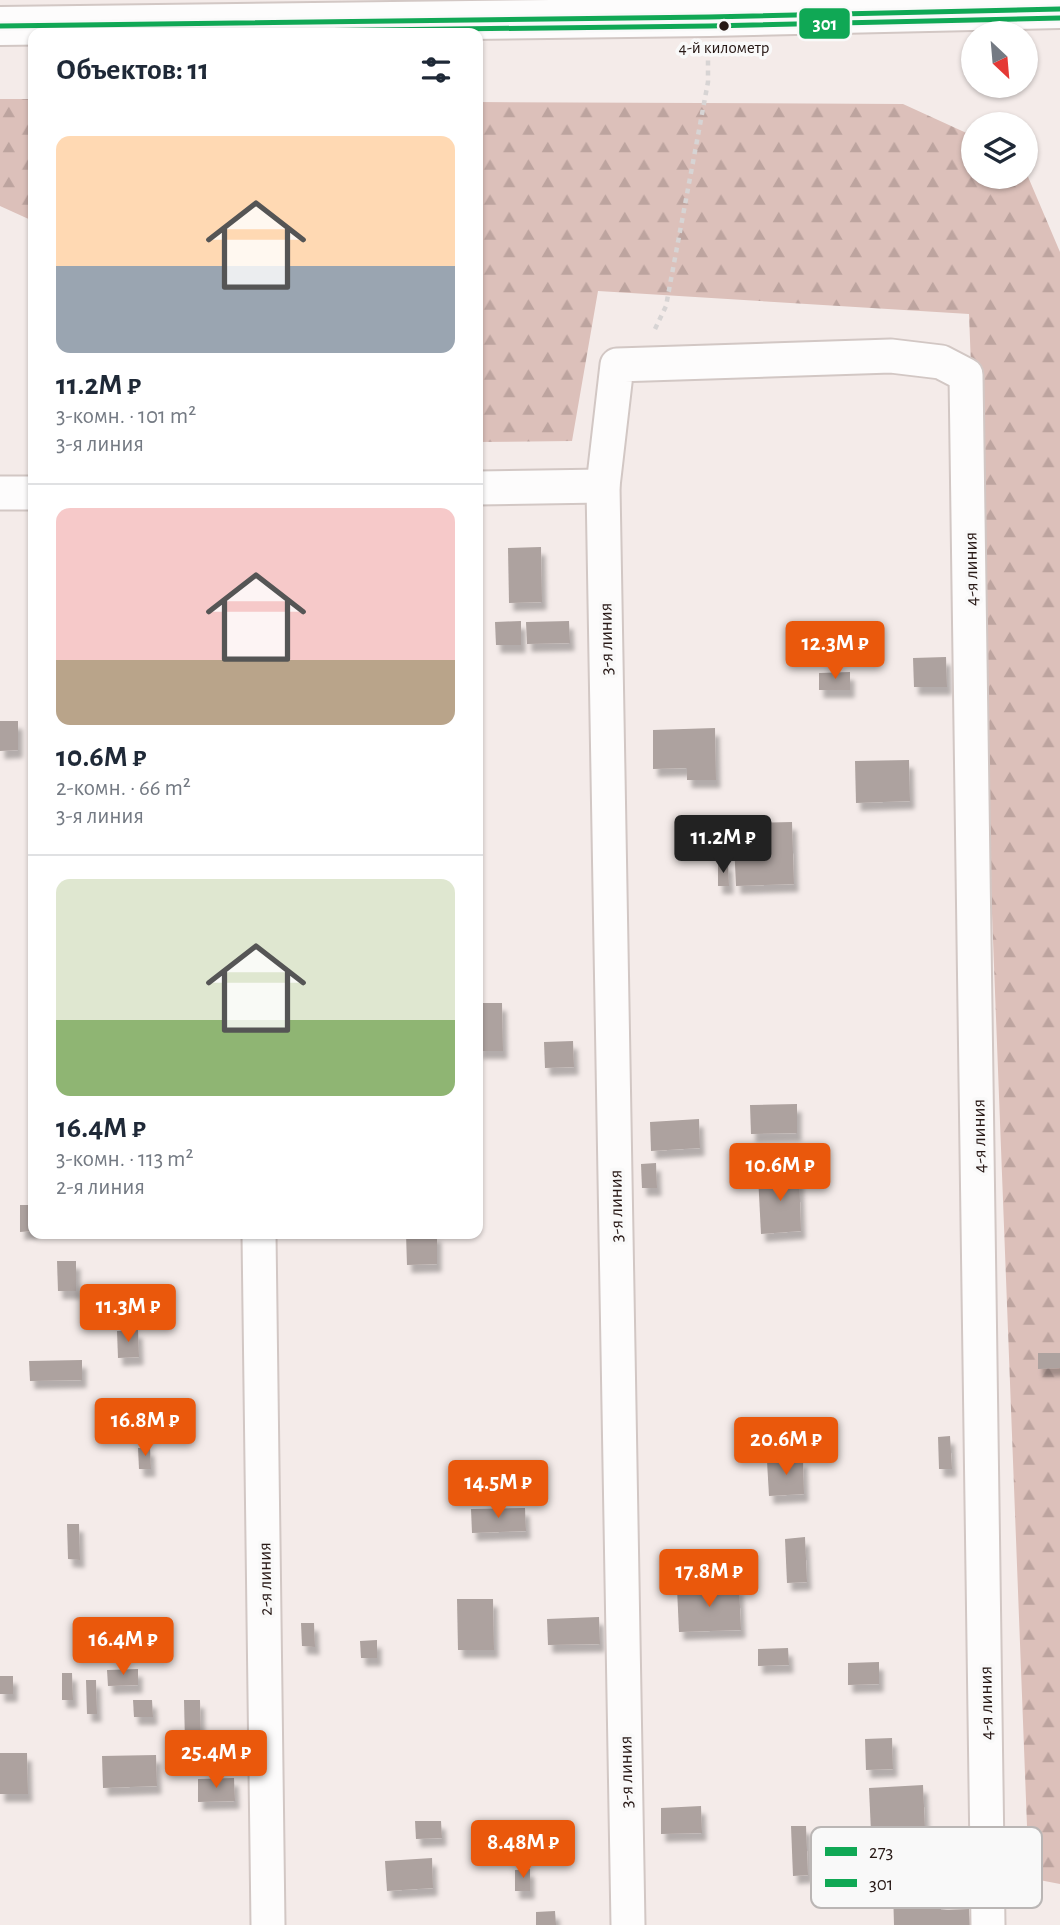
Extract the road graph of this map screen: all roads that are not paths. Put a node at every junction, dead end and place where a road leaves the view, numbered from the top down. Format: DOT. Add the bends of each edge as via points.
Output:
graph roads {
  1 [pos="1060,9"];
  2 [pos="0,26"];
  3 [pos="639,364"];
  4 [pos="603,486"];
  5 [pos="483,488"];
  6 [pos="0,493"];
  7 [pos="28,493"];
  8 [pos="259,1239"];
  9 [pos="987,1827"];
  10 [pos="268,1925"];
  11 [pos="628,1925"];
  1 -- 2 [label="main road"];
  3 -- 4 [label="street, 3-я линия" via="617,365"];
  3 -- 9 [label="street, 4-я линия" via="891,356 941,362 966,375"];
  4 -- 5 [label="street"];
  4 -- 11 [label="street, 3-я линия"];
  6 -- 7 [label="street"];
  8 -- 10 [label="street, 2-я линия"];
}
